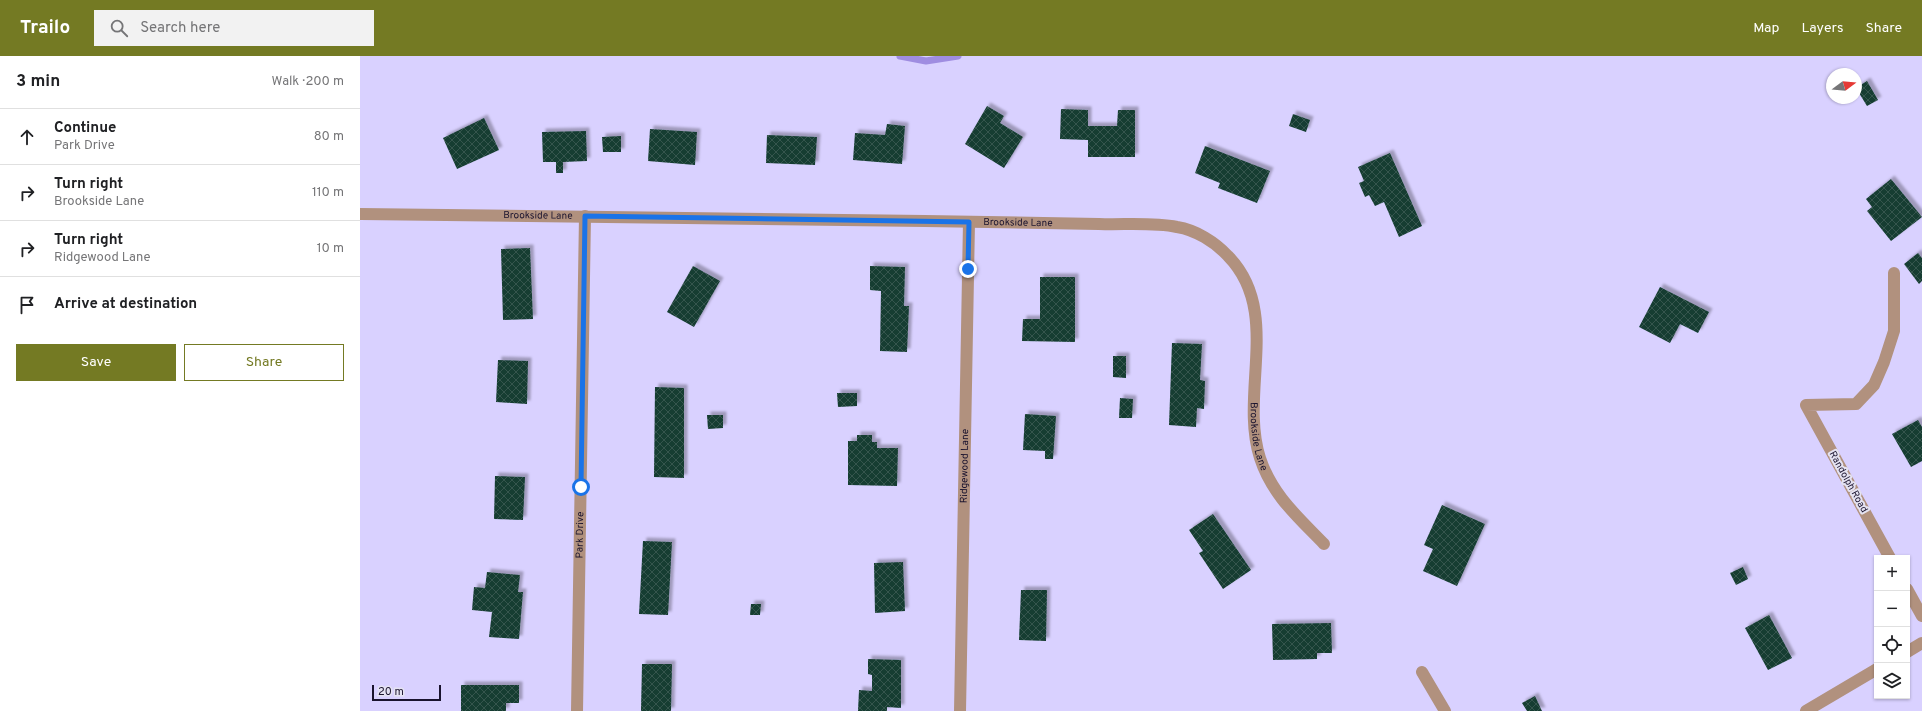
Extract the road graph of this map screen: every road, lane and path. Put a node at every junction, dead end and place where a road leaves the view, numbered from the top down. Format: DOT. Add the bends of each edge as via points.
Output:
graph roads {
  1 [pos="360,214"];
  2 [pos="585,216"];
  3 [pos="969,222"];
  4 [pos="1894,273"];
  5 [pos="1324,544"];
  6 [pos="1888,555"];
  7 [pos="1908,591"];
  8 [pos="1922,616"];
  9 [pos="1922,643"];
  10 [pos="1910,650"];
  11 [pos="1874,671"];
  12 [pos="1422,672"];
  13 [pos="578,711"];
  14 [pos="960,711"];
  15 [pos="1445,711"];
  16 [pos="1806,711"];
  1 -- 2 [label="street, Brookside Lane"];
  2 -- 3 [label="street, Brookside Lane"];
  2 -- 13 [label="street, Park Drive"];
  3 -- 5 [label="street, Brookside Lane" via="1175,226 1205,238 1222,250 1242,274 1254,303 1257,324 1256,432 1259,456 1275,491"];
  3 -- 14 [label="street, Ridgewood Lane"];
  4 -- 6 [label="street, Randolph Road" via="1894,331 1874,385 1856,404 1806,405"];
  7 -- 8 [label="street"];
  9 -- 10 [label="street"];
  11 -- 16 [label="street"];
  12 -- 15 [label="street"];
}
